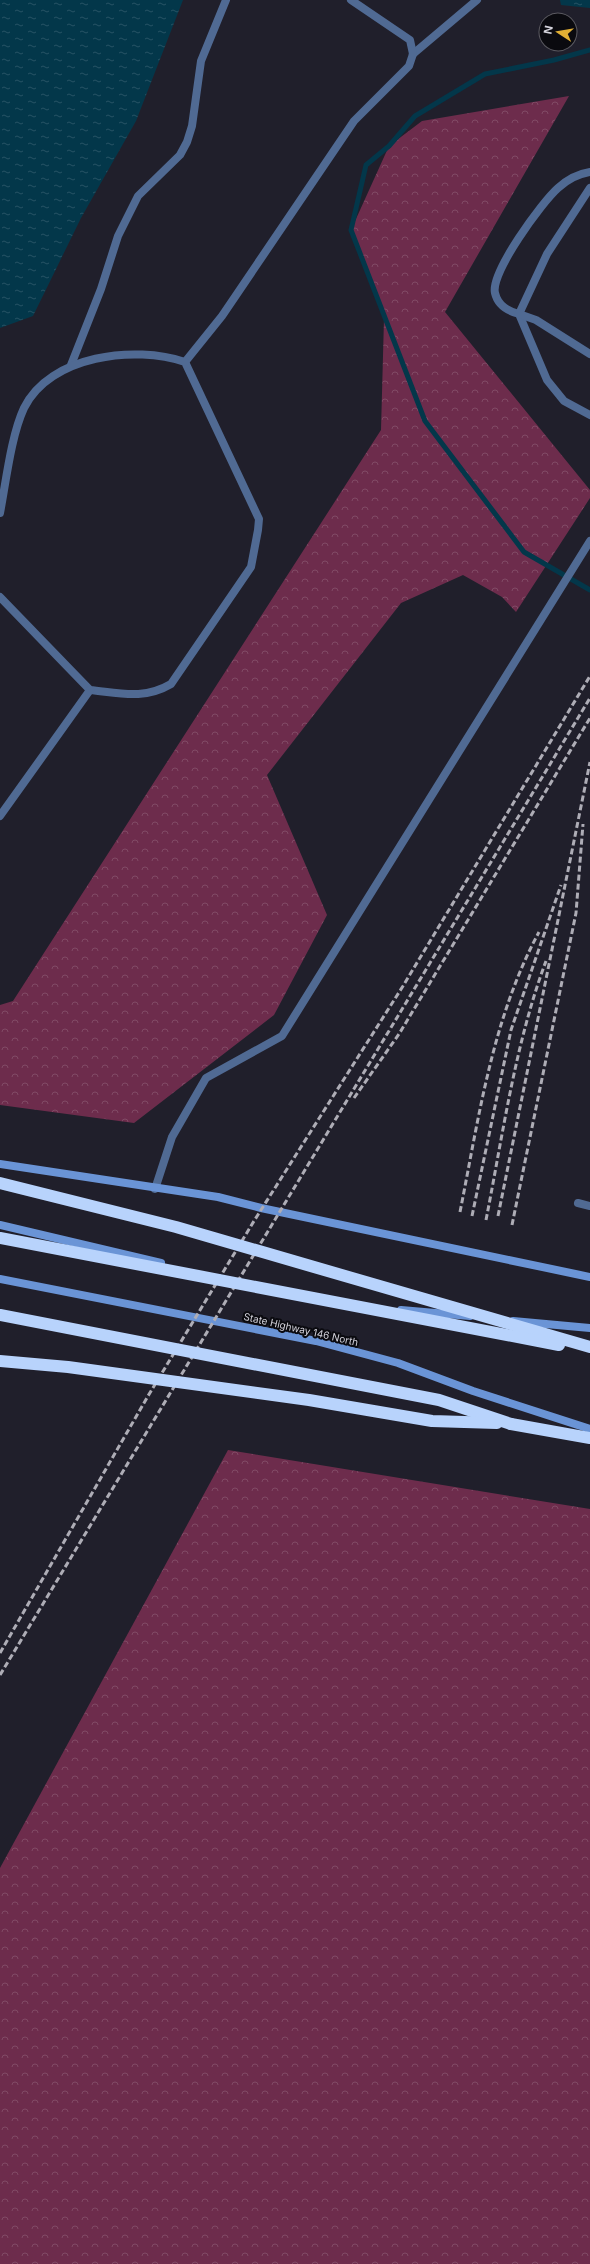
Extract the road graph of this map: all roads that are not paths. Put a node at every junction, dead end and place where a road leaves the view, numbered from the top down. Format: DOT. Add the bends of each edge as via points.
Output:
graph roads {
  1 [pos="226,0"];
  2 [pos="351,0"];
  3 [pos="477,0"];
  4 [pos="413,54"];
  5 [pos="590,172"];
  6 [pos="590,188"];
  7 [pos="519,314"];
  8 [pos="590,354"];
  9 [pos="185,362"];
  10 [pos="71,365"];
  11 [pos="590,415"];
  12 [pos="0,513"];
  13 [pos="590,541"];
  14 [pos="0,597"];
  15 [pos="90,690"];
  16 [pos="0,816"];
  17 [pos="0,1164"];
  18 [pos="0,1184"];
  19 [pos="155,1189"];
  20 [pos="578,1203"];
  21 [pos="590,1206"];
  22 [pos="0,1225"];
  23 [pos="0,1238"];
  24 [pos="590,1277"];
  25 [pos="0,1279"];
  26 [pos="0,1315"];
  27 [pos="590,1328"];
  28 [pos="590,1347"];
  29 [pos="590,1351"];
  30 [pos="0,1361"];
  31 [pos="511,1424"];
  32 [pos="590,1428"];
  33 [pos="590,1438"];
  1 -- 10 [label="lane" via="201,61 192,126 187,142 180,155 138,196 118,236 101,289"];
  2 -- 4 [label="lane" via="410,40"];
  3 -- 4 [label="lane"];
  4 -- 9 [label="lane" via="409,66 354,121 222,316"];
  5 -- 7 [label="lane" via="577,174 558,188 535,214 506,259 496,281 495,292 500,303 508,311"];
  6 -- 7 [label="lane" via="547,254"];
  7 -- 8 [label="lane" via="536,320"];
  7 -- 11 [label="lane" via="547,380 564,401"];
  9 -- 10 [label="lane" via="166,356 119,354"];
  9 -- 15 [label="lane" via="259,519 251,567 171,684 159,691 143,695"];
  10 -- 12 [label="lane" via="40,387 24,408 17,428"];
  13 -- 19 [label="lane" via="282,1036 206,1078 172,1137"];
  14 -- 15 [label="lane"];
  15 -- 16 [label="lane"];
  17 -- 19 [label="main road"];
  18 -- 28 [label="highway, bridge" via="176,1227"];
  19 -- 24 [label="main road" via="218,1197 267,1210"];
  20 -- 21 [label="lane"];
  22 -- 27 [label="main road" via="344,1304"];
  23 -- 29 [label="highway, bridge"];
  25 -- 32 [label="main road, State Highway 146 North" via="316,1341 398,1363 473,1391"];
  26 -- 31 [label="highway, bridge" via="439,1400"];
  30 -- 31 [label="highway, bridge" via="68,1367 301,1398 432,1421"];
  31 -- 33 [label="highway"];
}
